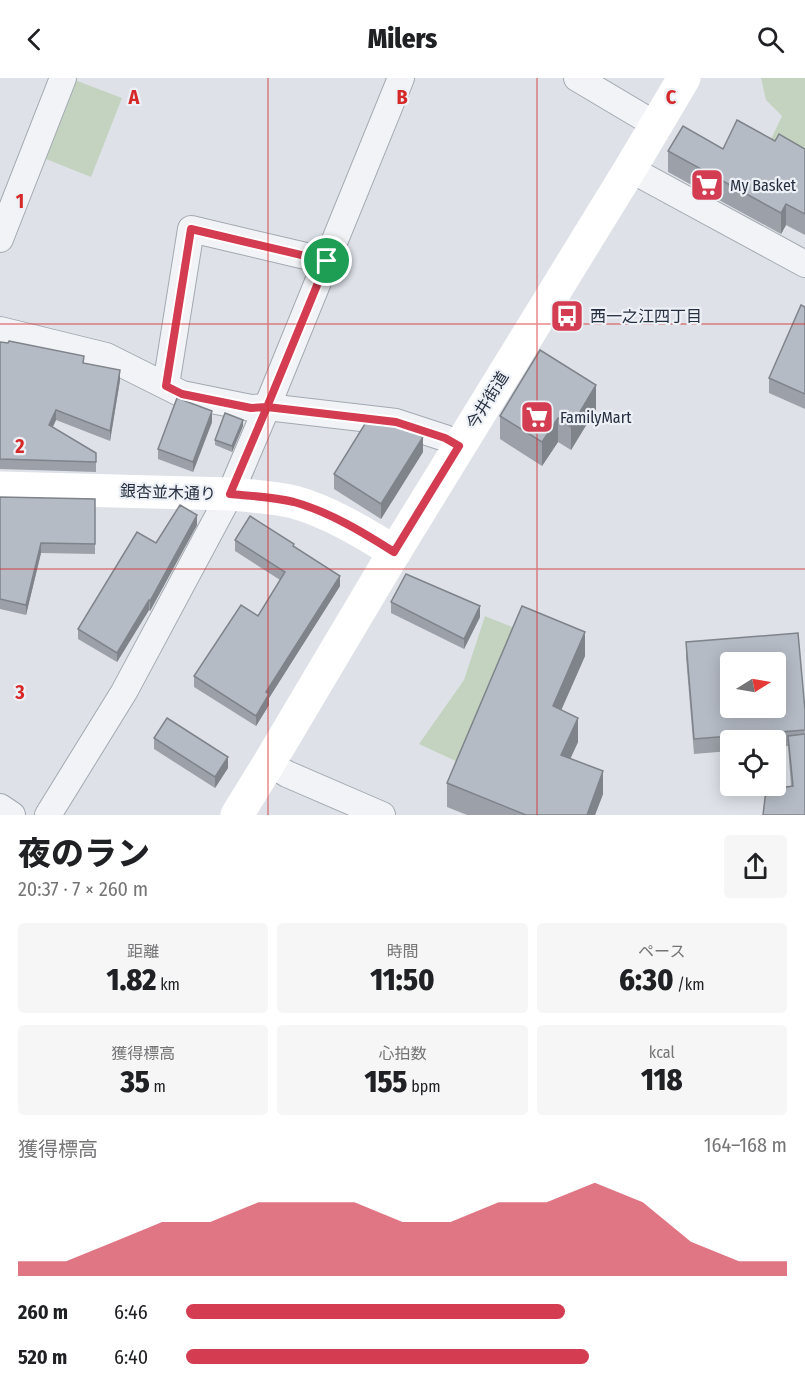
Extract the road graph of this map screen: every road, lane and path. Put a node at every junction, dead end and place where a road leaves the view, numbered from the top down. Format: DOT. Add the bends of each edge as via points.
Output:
graph roads {
  1 [pos="63,78"];
  2 [pos="401,78"];
  3 [pos="577,78"];
  4 [pos="684,78"];
  5 [pos="656,125"];
  6 [pos="630,169"];
  7 [pos="0,239"];
  8 [pos="327,261"];
  9 [pos="805,264"];
  10 [pos="0,330"];
  11 [pos="166,386"];
  12 [pos="267,407"];
  13 [pos="459,446"];
  14 [pos="0,488"];
  15 [pos="230,494"];
  16 [pos="394,552"];
  17 [pos="269,763"];
  18 [pos="0,807"];
  19 [pos="12,815"];
  20 [pos="48,815"];
  21 [pos="237,815"];
  22 [pos="382,815"];
  1 -- 7 [label="street"];
  2 -- 8 [label="street"];
  3 -- 5 [label="street"];
  4 -- 5 [label="street, 今井街道"];
  5 -- 6 [label="street, 今井街道"];
  6 -- 9 [label="street"];
  6 -- 13 [label="street, 今井街道"];
  8 -- 11 [label="street" via="191,229"];
  8 -- 12 [label="street"];
  10 -- 11 [label="street" via="106,356"];
  11 -- 12 [label="street" via="182,394 251,408"];
  12 -- 13 [label="street" via="396,422"];
  12 -- 15 [label="street"];
  13 -- 16 [label="street, 今井街道"];
  14 -- 15 [label="street, 銀杏並木通り"];
  15 -- 16 [label="street, 銀杏並木通り" via="295,502 347,524"];
  15 -- 20 [label="street" via="124,692"];
  16 -- 17 [label="street, 今井街道"];
  17 -- 21 [label="street, 今井街道"];
  17 -- 22 [label="street"];
  18 -- 19 [label="street"];
}
